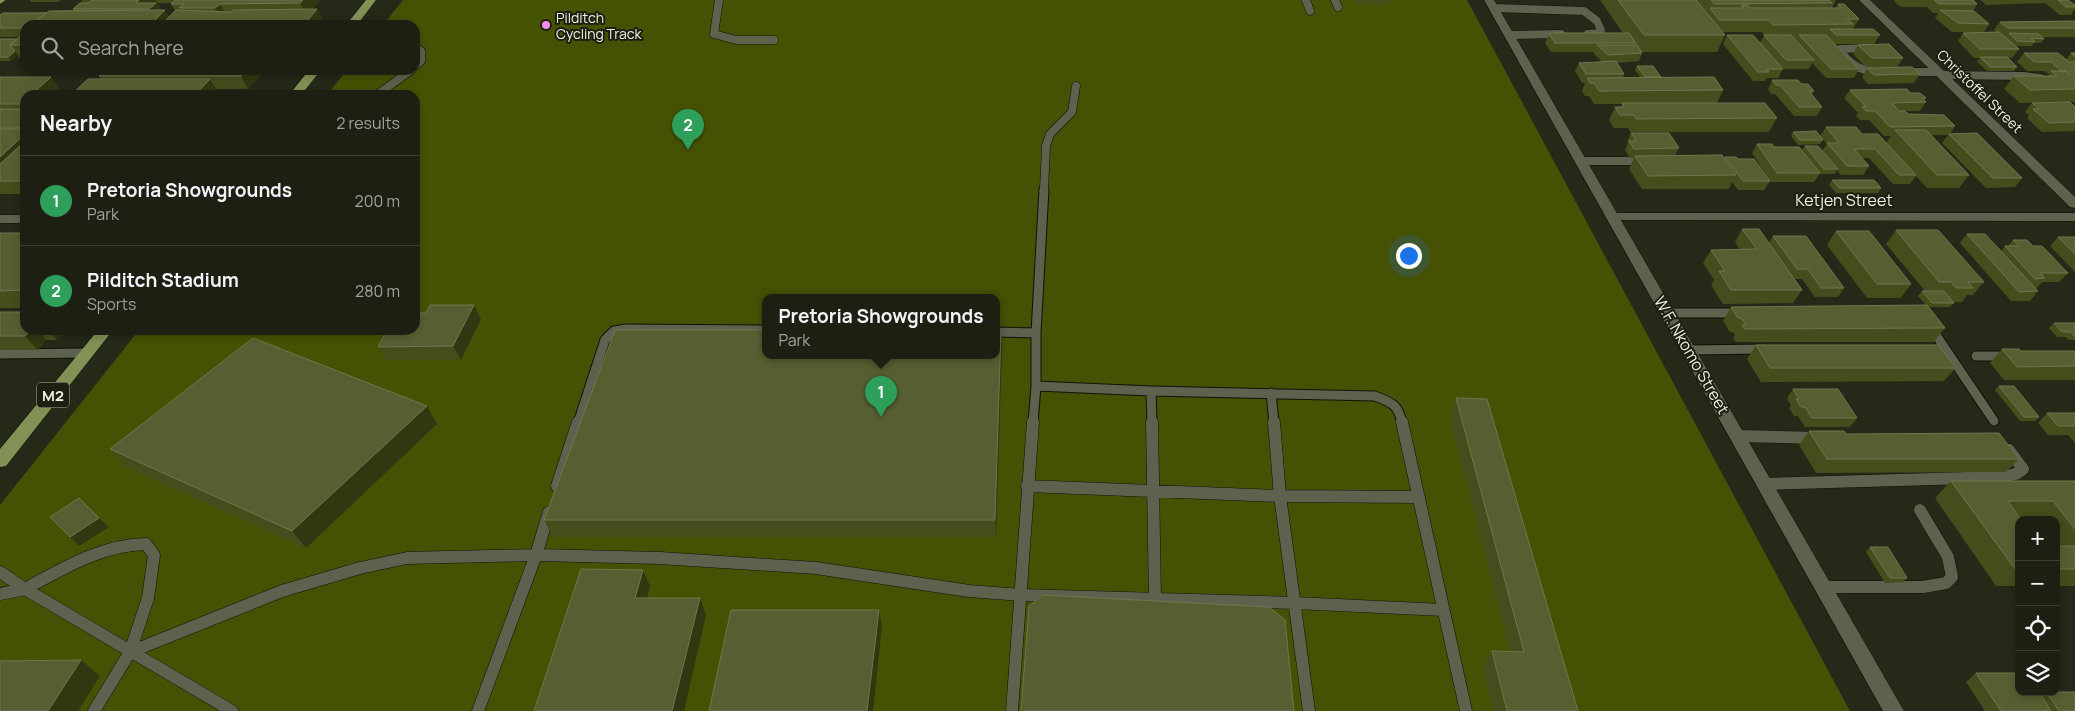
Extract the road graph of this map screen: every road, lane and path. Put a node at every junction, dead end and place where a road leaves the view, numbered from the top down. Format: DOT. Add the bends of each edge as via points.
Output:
graph roads {
  1 [pos="371,0"];
  2 [pos="719,0"];
  3 [pos="1306,0"];
  4 [pos="1864,0"];
  5 [pos="1492,4"];
  6 [pos="1310,11"];
  7 [pos="356,20"];
  8 [pos="1566,34"];
  9 [pos="1576,34"];
  10 [pos="1509,35"];
  11 [pos="774,40"];
  12 [pos="1879,48"];
  13 [pos="420,50"];
  14 [pos="420,62"];
  15 [pos="1882,72"];
  16 [pos="1891,72"];
  17 [pos="1940,74"];
  18 [pos="311,75"];
  19 [pos="404,75"];
  20 [pos="2040,78"];
  21 [pos="1076,86"];
  22 [pos="299,90"];
  23 [pos="384,90"];
  24 [pos="1581,161"];
  25 [pos="1656,161"];
  26 [pos="2075,204"];
  27 [pos="1613,217"];
  28 [pos="2075,217"];
  29 [pos="0,219"];
  30 [pos="20,219"];
  31 [pos="1668,313"];
  32 [pos="1754,313"];
  33 [pos="1922,319"];
  34 [pos="762,330"];
  35 [pos="1000,332"];
  36 [pos="1036,333"];
  37 [pos="102,335"];
  38 [pos="1778,349"];
  39 [pos="1689,350"];
  40 [pos="87,353"];
  41 [pos="0,354"];
  42 [pos="1976,356"];
  43 [pos="2016,356"];
  44 [pos="1036,386"];
  45 [pos="1151,391"];
  46 [pos="1271,393"];
  47 [pos="1994,421"];
  48 [pos="1738,436"];
  49 [pos="1825,438"];
  50 [pos="1999,443"];
  51 [pos="0,461"];
  52 [pos="1765,484"];
  53 [pos="1027,486"];
  54 [pos="1153,491"];
  55 [pos="1280,496"];
  56 [pos="1419,497"];
  57 [pos="1920,510"];
  58 [pos="536,555"];
  59 [pos="0,572"];
  60 [pos="1824,587"];
  61 [pos="25,589"];
  62 [pos="0,594"];
  63 [pos="1020,595"];
  64 [pos="1155,600"];
  65 [pos="1295,602"];
  66 [pos="1443,610"];
  67 [pos="130,652"];
  68 [pos="94,711"];
  69 [pos="232,711"];
  70 [pos="478,711"];
  71 [pos="1012,711"];
  72 [pos="1310,711"];
  73 [pos="1466,711"];
  74 [pos="1894,711"];
  1 -- 7 [label="main road"];
  2 -- 11 [label="lane" via="714,34 734,40"];
  3 -- 6 [label="lane"];
  4 -- 17 [label="main road, Christoffel Street"];
  5 -- 9 [label="lane" via="1584,12 1597,21 1601,30 1600,33"];
  5 -- 10 [label="main road, W.F. Nkomo Street"];
  8 -- 10 [label="lane"];
  10 -- 24 [label="main road, W.F. Nkomo Street"];
  12 -- 15 [label="lane" via="1840,49 1853,66"];
  13 -- 14 [label="lane"];
  16 -- 17 [label="lane"];
  17 -- 20 [label="lane"];
  17 -- 26 [label="main road, Christoffel Street"];
  18 -- 22 [label="main road"];
  19 -- 23 [label="lane"];
  21 -- 36 [label="lane" via="1072,112 1050,134 1046,146"];
  24 -- 25 [label="lane"];
  24 -- 27 [label="main road, W.F. Nkomo Street"];
  27 -- 28 [label="main road, Ketjen Street"];
  27 -- 31 [label="main road, W.F. Nkomo Street"];
  29 -- 30 [label="main road"];
  31 -- 32 [label="lane"];
  31 -- 39 [label="main road, W.F. Nkomo Street"];
  33 -- 47 [label="lane"];
  34 -- 58 [label="lane" via="626,329 608,335"];
  35 -- 36 [label="lane"];
  36 -- 44 [label="lane"];
  37 -- 40 [label="main road, M2"];
  38 -- 39 [label="lane"];
  39 -- 48 [label="main road, W.F. Nkomo Street"];
  40 -- 41 [label="lane"];
  40 -- 51 [label="main road, M2"];
  42 -- 43 [label="lane"];
  44 -- 45 [label="lane"];
  44 -- 53 [label="lane"];
  45 -- 46 [label="lane"];
  45 -- 54 [label="lane"];
  46 -- 55 [label="lane"];
  46 -- 56 [label="lane" via="1375,396 1391,402 1399,411"];
  48 -- 49 [label="lane"];
  48 -- 52 [label="main road, W.F. Nkomo Street"];
  50 -- 52 [label="lane" via="2008,449 2023,469 2002,477"];
  52 -- 60 [label="main road, W.F. Nkomo Street"];
  53 -- 54 [label="lane"];
  53 -- 63 [label="lane"];
  54 -- 55 [label="lane"];
  54 -- 64 [label="lane"];
  55 -- 56 [label="lane"];
  55 -- 65 [label="lane"];
  56 -- 66 [label="lane"];
  57 -- 60 [label="lane" via="1948,557 1952,577 1946,583 1923,588"];
  58 -- 63 [label="lane" via="660,558 816,568"];
  58 -- 67 [label="lane" via="407,558 360,568 282,591"];
  58 -- 70 [label="lane"];
  59 -- 61 [label="lane"];
  60 -- 74 [label="main road, W.F. Nkomo Street"];
  61 -- 62 [label="lane"];
  61 -- 67 [label="lane"];
  61 -- 67 [label="lane" via="74,562 111,548 131,543 146,544 154,555 152,578"];
  63 -- 64 [label="lane"];
  63 -- 71 [label="lane"];
  64 -- 65 [label="lane"];
  65 -- 66 [label="lane"];
  65 -- 72 [label="lane"];
  66 -- 73 [label="lane"];
  67 -- 68 [label="lane"];
  67 -- 69 [label="lane"];
}
